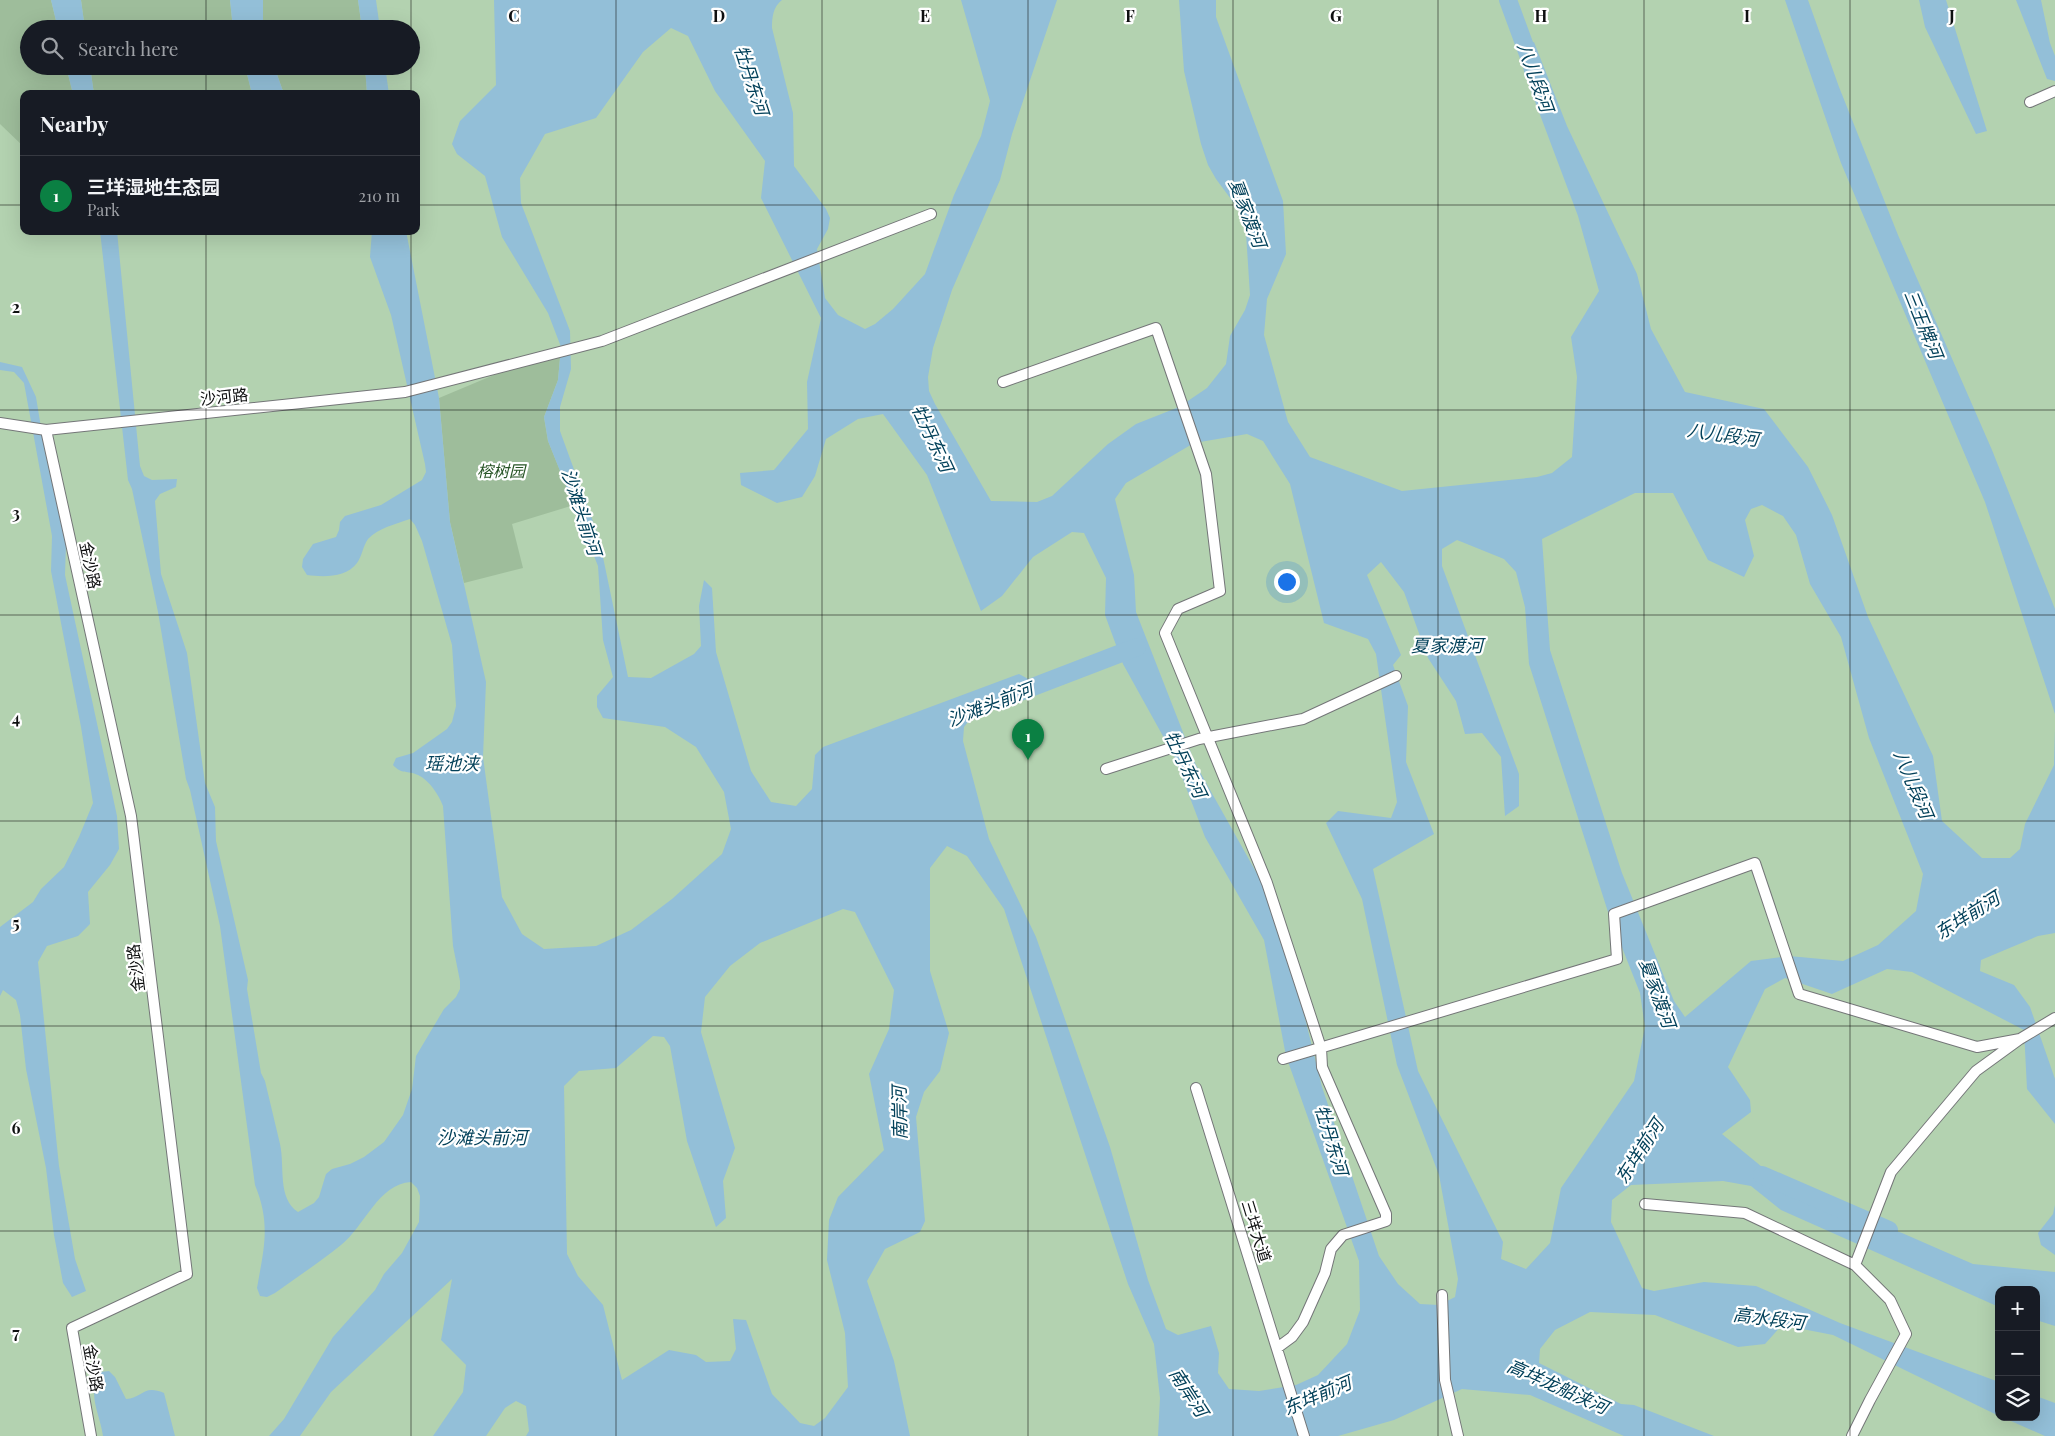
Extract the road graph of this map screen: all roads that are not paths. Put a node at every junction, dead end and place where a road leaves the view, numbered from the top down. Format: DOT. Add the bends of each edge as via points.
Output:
graph roads {
  1 [pos="2055,91"];
  2 [pos="2030,102"];
  3 [pos="932,214"];
  4 [pos="1003,382"];
  5 [pos="0,423"];
  6 [pos="46,430"];
  7 [pos="1396,676"];
  8 [pos="1203,738"];
  9 [pos="1106,769"];
  10 [pos="2055,1018"];
  11 [pos="2020,1039"];
  12 [pos="1321,1048"];
  13 [pos="1283,1059"];
  14 [pos="1196,1088"];
  15 [pos="1644,1204"];
  16 [pos="1857,1261"];
  17 [pos="1442,1299"];
  18 [pos="1277,1348"];
  19 [pos="91,1436"];
  20 [pos="1304,1436"];
  21 [pos="1458,1436"];
  22 [pos="1852,1436"];
  1 -- 2 [label="street"];
  3 -- 6 [label="street, 沙河路" via="602,341 405,392"];
  4 -- 8 [label="street" via="1156,328 1206,474 1215,540 1220,591 1178,609 1165,633"];
  5 -- 6 [label="street, 沙河路"];
  6 -- 19 [label="street, 金沙路" via="131,816 187,1274 72,1328"];
  7 -- 8 [label="street" via="1303,719"];
  8 -- 9 [label="street"];
  8 -- 12 [label="street" via="1267,883"];
  10 -- 11 [label="street"];
  11 -- 12 [label="street" via="1976,1047 1799,994 1755,863 1614,914 1617,959"];
  11 -- 16 [label="street" via="1976,1071 1891,1172"];
  12 -- 13 [label="street"];
  12 -- 18 [label="street" via="1322,1067 1386,1214 1386,1221 1343,1235 1331,1249 1325,1273 1303,1322 1292,1337"];
  14 -- 18 [label="street, 三垟大道"];
  15 -- 16 [label="street" via="1745,1213"];
  16 -- 22 [label="street" via="1890,1300 1906,1334"];
  17 -- 21 [label="street" via="1445,1378"];
  18 -- 20 [label="street, 三垟大道"];
}
